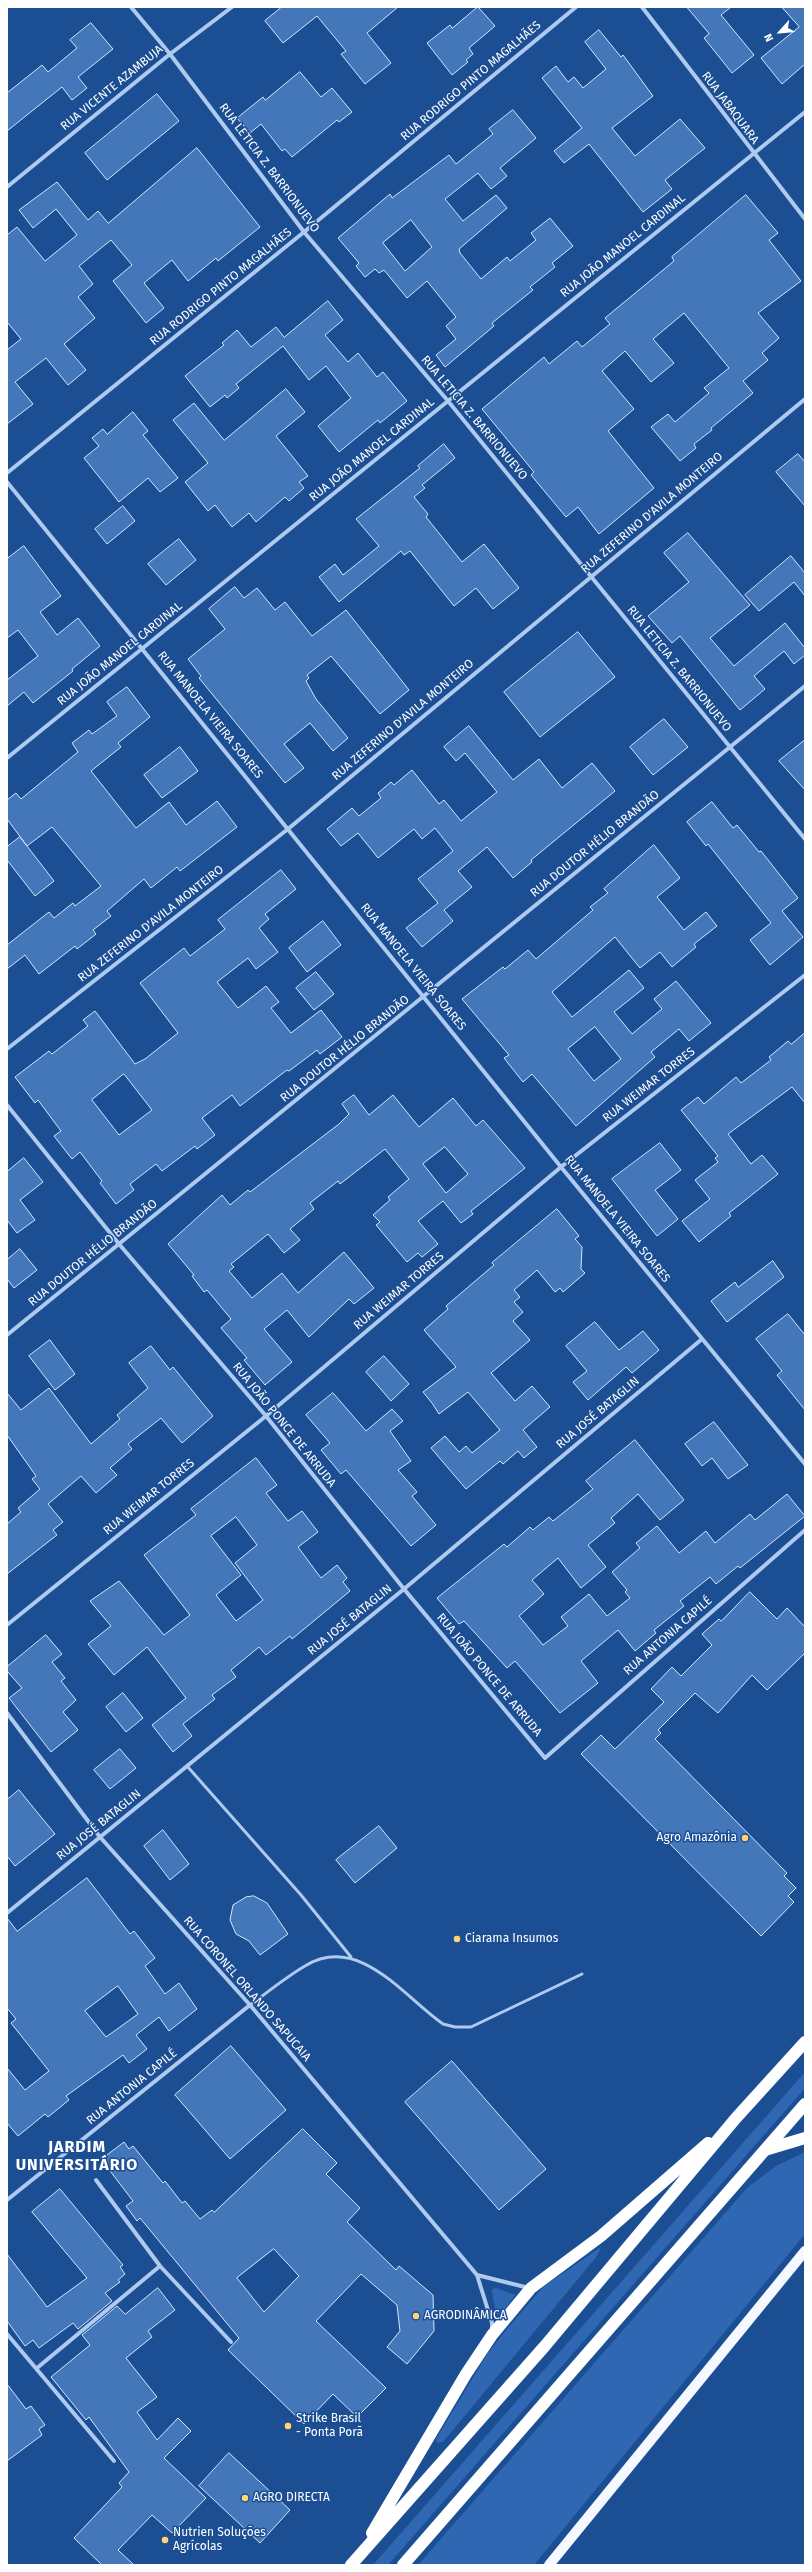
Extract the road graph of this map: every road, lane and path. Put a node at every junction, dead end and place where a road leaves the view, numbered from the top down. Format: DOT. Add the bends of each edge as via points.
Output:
graph roads {
  1 [pos="132,7"];
  2 [pos="232,7"];
  3 [pos="576,7"];
  4 [pos="642,7"];
  5 [pos="170,54"];
  6 [pos="805,112"];
  7 [pos="753,154"];
  8 [pos="7,187"];
  9 [pos="805,219"];
  10 [pos="304,232"];
  11 [pos="805,399"];
  12 [pos="448,401"];
  13 [pos="7,473"];
  14 [pos="7,482"];
  15 [pos="591,577"];
  16 [pos="143,649"];
  17 [pos="805,686"];
  18 [pos="730,747"];
  19 [pos="7,758"];
  20 [pos="288,829"];
  21 [pos="805,839"];
  22 [pos="805,975"];
  23 [pos="425,997"];
  24 [pos="7,1049"];
  25 [pos="7,1105"];
  26 [pos="561,1167"];
  27 [pos="119,1244"];
  28 [pos="7,1335"];
  29 [pos="702,1339"];
  30 [pos="266,1416"];
  31 [pos="805,1464"];
  32 [pos="805,1530"];
  33 [pos="404,1589"];
  34 [pos="7,1625"];
  35 [pos="7,1713"];
  36 [pos="545,1758"];
  37 [pos="187,1766"];
  38 [pos="100,1837"];
  39 [pos="7,1913"];
  40 [pos="351,1957"];
  41 [pos="582,1974"];
  42 [pos="250,2005"];
  43 [pos="805,2042"];
  44 [pos="805,2104"];
  45 [pos="736,2118"];
  46 [pos="805,2138"];
  47 [pos="764,2150"];
  48 [pos="96,2180"];
  49 [pos="7,2200"];
  50 [pos="805,2251"];
  51 [pos="160,2266"];
  52 [pos="477,2275"];
  53 [pos="531,2288"];
  54 [pos="7,2334"];
  55 [pos="492,2335"];
  56 [pos="231,2342"];
  57 [pos="37,2368"];
  58 [pos="114,2461"];
  59 [pos="354,2563"];
  60 [pos="403,2565"];
  61 [pos="549,2565"];
  1 -- 5 [label="street, RUA LETICIA Z. BARRIONUEVO"];
  2 -- 5 [label="street, RUA VICENTE AZAMBUJA"];
  3 -- 10 [label="street, RUA RODRIGO PINTO MAGALHÃES"];
  4 -- 7 [label="street, RUA JABAQUARA"];
  5 -- 8 [label="street, RUA VICENTE AZAMBUJA"];
  5 -- 10 [label="street, RUA LETICIA Z. BARRIONUEVO"];
  6 -- 7 [label="street, RUA JOÃO MANOEL CARDINAL"];
  7 -- 9 [label="street, RUA JABAQUARA"];
  7 -- 12 [label="street, RUA JOÃO MANOEL CARDINAL"];
  10 -- 12 [label="street, RUA LETICIA Z. BARRIONUEVO"];
  10 -- 13 [label="street, RUA RODRIGO PINTO MAGALHÃES"];
  11 -- 15 [label="street, RUA ZEFERINO D'AVILA MONTEIRO"];
  12 -- 15 [label="street, RUA LETICIA Z. BARRIONUEVO"];
  12 -- 16 [label="street, RUA JOÃO MANOEL CARDINAL"];
  14 -- 16 [label="street, RUA MANOELA VIEIRA SOARES"];
  15 -- 18 [label="street, RUA LETICIA Z. BARRIONUEVO"];
  15 -- 20 [label="street, RUA ZEFERINO D'AVILA MONTEIRO"];
  16 -- 19 [label="street, RUA JOÃO MANOEL CARDINAL"];
  16 -- 20 [label="street, RUA MANOELA VIEIRA SOARES"];
  17 -- 18 [label="street, RUA DOUTOR HÉLIO BRANDÃO"];
  18 -- 21 [label="street, RUA LETICIA Z. BARRIONUEVO"];
  18 -- 23 [label="street, RUA DOUTOR HÉLIO BRANDÃO"];
  20 -- 23 [label="street, RUA MANOELA VIEIRA SOARES"];
  20 -- 24 [label="street, RUA ZEFERINO D'AVILA MONTEIRO"];
  22 -- 26 [label="street, RUA WEIMAR TORRES"];
  23 -- 26 [label="street, RUA MANOELA VIEIRA SOARES"];
  23 -- 27 [label="street, RUA DOUTOR HÉLIO BRANDÃO"];
  25 -- 27 [label="street, RUA JOÃO PONCE DE ARRUDA"];
  26 -- 29 [label="street, RUA MANOELA VIEIRA SOARES"];
  26 -- 30 [label="street, RUA WEIMAR TORRES"];
  27 -- 28 [label="street, RUA DOUTOR HÉLIO BRANDÃO"];
  27 -- 30 [label="street, RUA JOÃO PONCE DE ARRUDA"];
  29 -- 31 [label="street, RUA MANOELA VIEIRA SOARES"];
  29 -- 33 [label="street, RUA JOSÉ BATAGLIN"];
  30 -- 33 [label="street, RUA JOÃO PONCE DE ARRUDA"];
  30 -- 34 [label="street, RUA WEIMAR TORRES"];
  32 -- 36 [label="street, RUA ANTONIA CAPILÉ"];
  33 -- 36 [label="street, RUA JOÃO PONCE DE ARRUDA"];
  33 -- 37 [label="street, RUA JOSÉ BATAGLIN"];
  35 -- 38 [label="street, RUA CORONEL ORLANDO SAPUCAIA"];
  37 -- 38 [label="street, RUA JOSÉ BATAGLIN"];
  37 -- 40 [label="lane" via="301,1895"];
  38 -- 39 [label="street, RUA JOSÉ BATAGLIN"];
  38 -- 42 [label="street, RUA CORONEL ORLANDO SAPUCAIA"];
  40 -- 41 [label="lane" via="374,1967 428,2014 443,2024 455,2027 471,2027"];
  40 -- 42 [label="lane" via="329,1958 306,1965"];
  42 -- 49 [label="street, RUA ANTONIA CAPILÉ"];
  42 -- 52 [label="street, RUA CORONEL ORLANDO SAPUCAIA"];
  43 -- 45 [label="highway"];
  44 -- 47 [label="highway"];
  45 -- 53 [label="highway" via="601,2236"];
  45 -- 59 [label="highway" via="544,2347"];
  46 -- 47 [label="highway"];
  47 -- 60 [label="highway"];
  48 -- 51 [label="street"];
  50 -- 61 [label="main road"];
  51 -- 56 [label="street"];
  51 -- 57 [label="street"];
  52 -- 53 [label="street"];
  52 -- 55 [label="street" via="492,2323"];
  53 -- 55 [label="highway"];
  54 -- 57 [label="street"];
  55 -- 59 [label="highway" via="466,2374"];
  57 -- 58 [label="street"];
}
